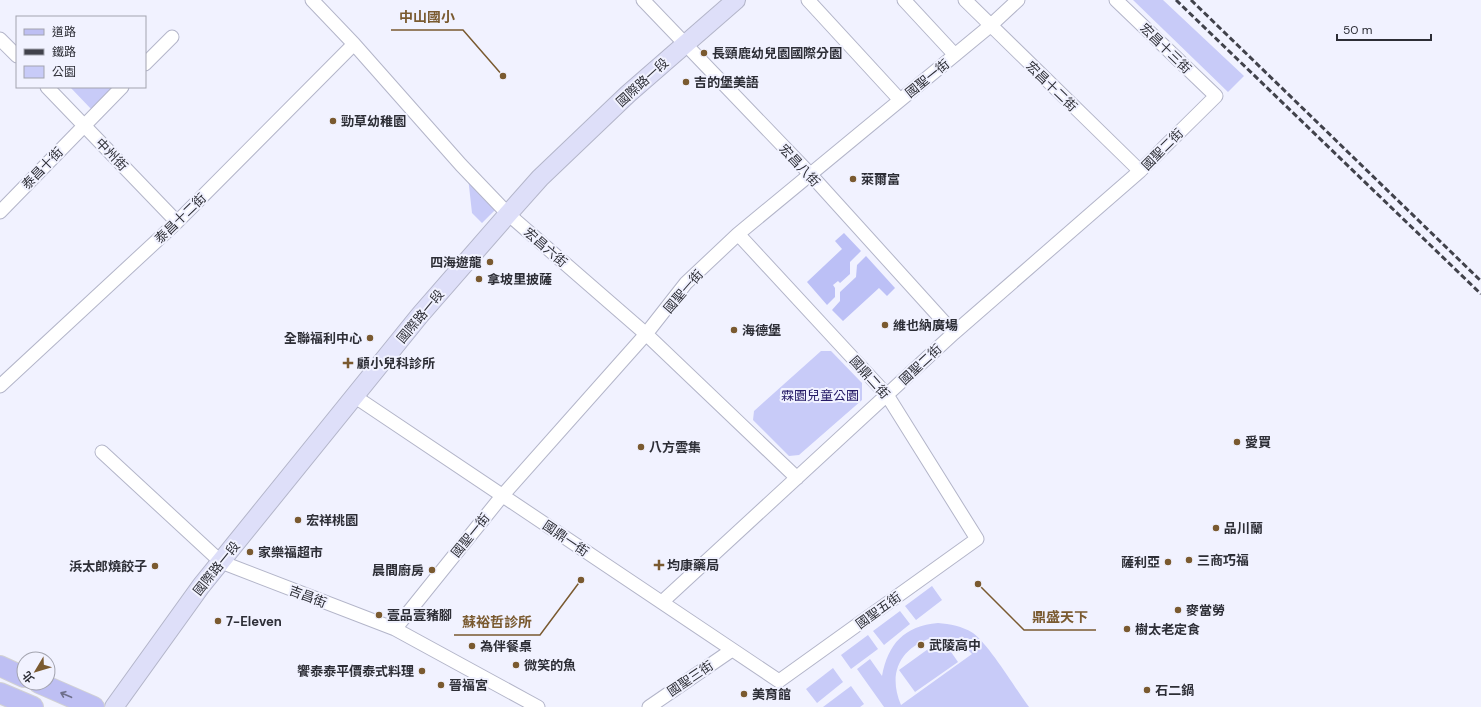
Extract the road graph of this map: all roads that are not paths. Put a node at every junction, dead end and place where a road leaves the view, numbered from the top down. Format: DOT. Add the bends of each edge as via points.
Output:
graph roads {
  1 [pos="312,0"];
  2 [pos="643,0"];
  3 [pos="736,0"];
  4 [pos="808,0"];
  5 [pos="904,0"];
  6 [pos="965,0"];
  7 [pos="1018,0"];
  8 [pos="1116,0"];
  9 [pos="990,26"];
  10 [pos="172,37"];
  11 [pos="0,39"];
  12 [pos="354,44"];
  13 [pos="684,44"];
  14 [pos="16,55"];
  15 [pos="955,55"];
  16 [pos="146,63"];
  17 [pos="48,88"];
  18 [pos="121,88"];
  19 [pos="1216,96"];
  20 [pos="900,100"];
  21 [pos="84,125"];
  22 [pos="1140,170"];
  23 [pos="810,174"];
  24 [pos="0,212"];
  25 [pos="508,214"];
  26 [pos="177,222"];
  27 [pos="738,234"];
  28 [pos="954,333"];
  29 [pos="646,334"];
  30 [pos="3,378"];
  31 [pos="887,395"];
  32 [pos="354,396"];
  33 [pos="102,452"];
  34 [pos="797,478"];
  35 [pos="502,496"];
  36 [pos="977,539"];
  37 [pos="222,562"];
  38 [pos="662,602"];
  39 [pos="395,629"];
  40 [pos="732,650"];
  41 [pos="0,666"];
  42 [pos="16,673"];
  43 [pos="779,681"];
  44 [pos="56,690"];
  45 [pos="0,693"];
  46 [pos="33,707"];
  47 [pos="94,707"];
  48 [pos="114,707"];
  49 [pos="538,707"];
  50 [pos="649,707"];
  1 -- 12 [label="street, 宏昌六街"];
  2 -- 13 [label="street, 宏昌八街"];
  3 -- 13 [label="street, 國際路一段"];
  4 -- 20 [label="street"];
  5 -- 15 [label="street"];
  6 -- 9 [label="street, 宏昌十二街"];
  7 -- 9 [label="street, 國聖一街"];
  8 -- 19 [label="street, 宏昌十三街"];
  9 -- 15 [label="street, 國聖一街"];
  9 -- 22 [label="street, 宏昌十二街"];
  10 -- 16 [label="street"];
  11 -- 14 [label="street"];
  12 -- 25 [label="street, 宏昌六街"];
  12 -- 26 [label="street, 泰昌十二街"];
  13 -- 23 [label="street, 宏昌八街"];
  13 -- 25 [label="street, 國際路一段" via="540,178"];
  15 -- 20 [label="street, 國聖一街"];
  17 -- 21 [label="street, 中州街"];
  18 -- 21 [label="street, 泰昌十街"];
  19 -- 22 [label="street, 國聖二街"];
  20 -- 23 [label="street, 國聖一街"];
  21 -- 24 [label="street, 泰昌十街"];
  21 -- 26 [label="street, 中州街"];
  22 -- 28 [label="street, 國聖二街"];
  23 -- 27 [label="street, 國聖一街"];
  23 -- 28 [label="street, 宏昌八街"];
  25 -- 29 [label="street, 宏昌六街"];
  25 -- 32 [label="street, 國際路一段"];
  26 -- 30 [label="street, 泰昌十二街"];
  27 -- 29 [label="street, 國聖一街" via="686,283"];
  27 -- 31 [label="street, 國鼎二街"];
  28 -- 31 [label="street, 國聖二街"];
  29 -- 34 [label="street, 宏昌六街"];
  29 -- 35 [label="street, 國聖一街"];
  31 -- 34 [label="street, 國聖二街"];
  31 -- 36 [label="street, 國鼎二街"];
  32 -- 35 [label="street, 國鼎一街"];
  32 -- 37 [label="street, 國際路一段"];
  33 -- 37 [label="street, 吉昌街"];
  34 -- 38 [label="street, 國聖二街"];
  35 -- 38 [label="street, 國鼎一街"];
  35 -- 39 [label="street, 國聖一街"];
  36 -- 43 [label="street, 國聖五街"];
  37 -- 39 [label="street, 吉昌街"];
  37 -- 48 [label="street, 國際路一段" via="201,586"];
  38 -- 40 [label="street, 國鼎一街"];
  39 -- 49 [label="street, 吉昌街"];
  40 -- 43 [label="street, 國鼎一街"];
  40 -- 50 [label="street, 國聖三街"];
  41 -- 42 [label="main road"];
  47 -- 44 [label="main road, one-way"];
  45 -- 46 [label="main road"];
}
